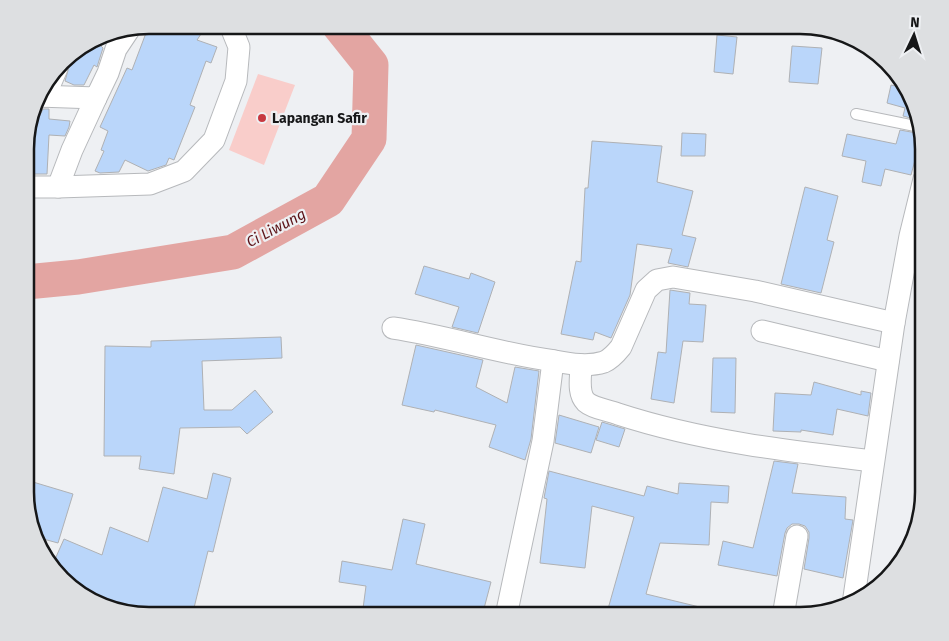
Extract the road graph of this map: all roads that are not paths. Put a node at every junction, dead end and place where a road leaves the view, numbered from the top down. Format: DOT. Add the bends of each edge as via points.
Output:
graph roads {
  1 [pos="234,34"];
  2 [pos="110,41"];
  3 [pos="46,96"];
  4 [pos="96,98"];
  5 [pos="856,114"];
  6 [pos="912,125"];
  7 [pos="34,187"];
  8 [pos="58,187"];
  9 [pos="915,246"];
  10 [pos="894,323"];
  11 [pos="393,328"];
  12 [pos="762,331"];
  13 [pos="553,361"];
  14 [pos="888,361"];
  15 [pos="582,365"];
  16 [pos="873,461"];
  17 [pos="797,536"];
  18 [pos="854,594"];
  19 [pos="508,607"];
  20 [pos="785,607"];
  1 -- 8 [label="street" via="239,47 236,81 214,140 184,170 150,184"];
  2 -- 4 [label="street" via="108,73"];
  3 -- 4 [label="street"];
  4 -- 8 [label="street"];
  5 -- 6 [label="lane"];
  7 -- 8 [label="street"];
  9 -- 10 [label="street"];
  10 -- 14 [label="street"];
  10 -- 15 [label="street" via="755,291 674,277 657,280 646,290 615,354 605,362"];
  11 -- 13 [label="street" via="525,358"];
  12 -- 14 [label="street"];
  13 -- 15 [label="street"];
  13 -- 19 [label="street" via="542,441"];
  14 -- 16 [label="street"];
  15 -- 16 [label="street" via="581,394 596,407 722,441"];
  16 -- 18 [label="street"];
  17 -- 20 [label="street"];
}
